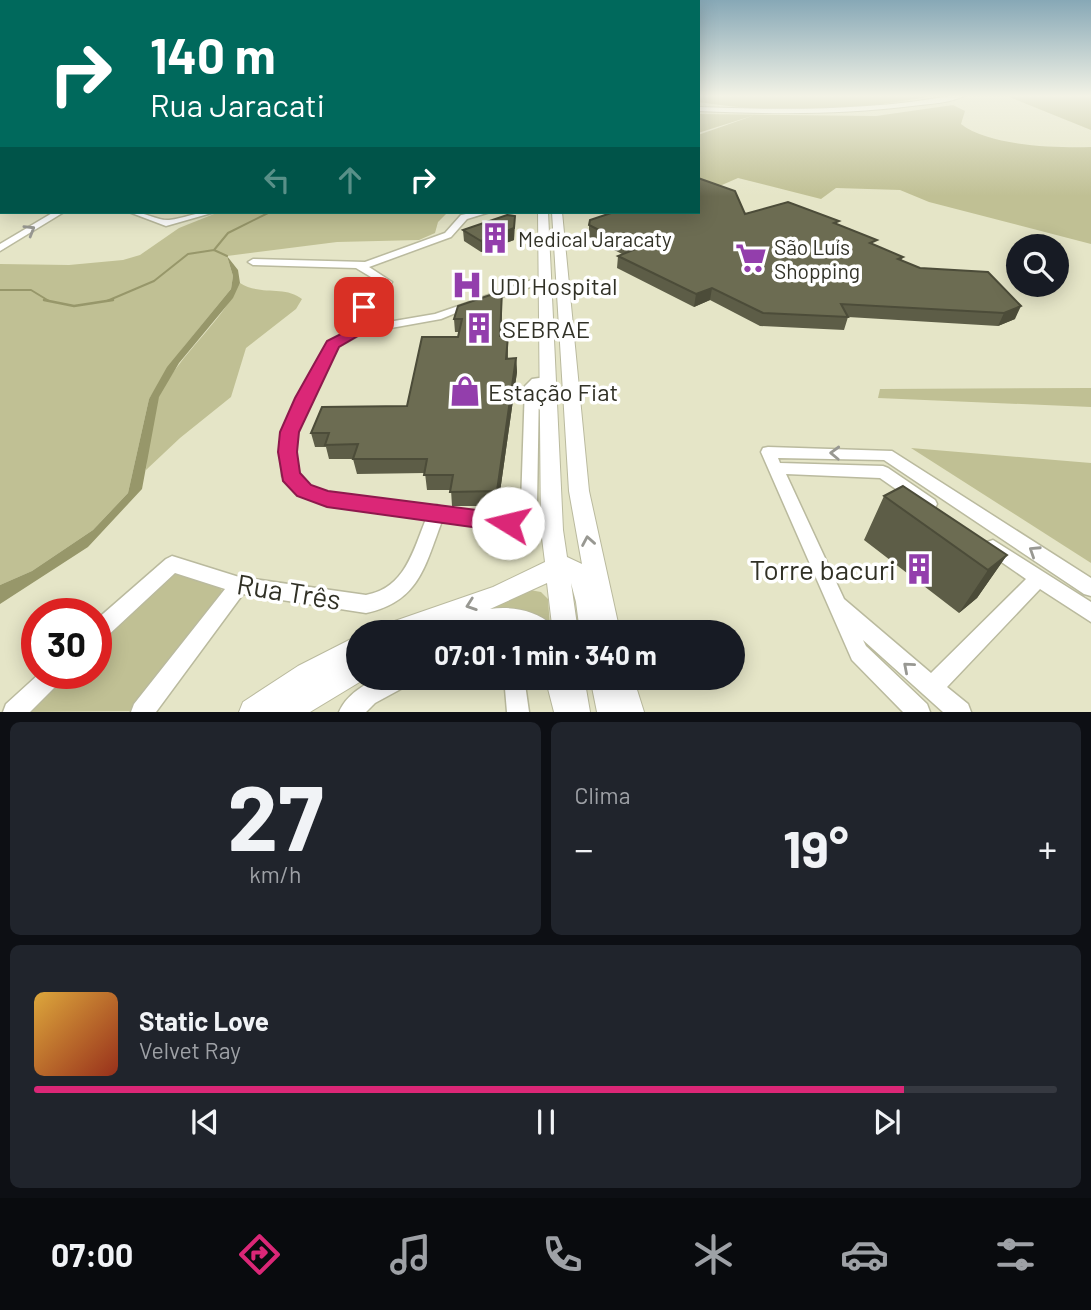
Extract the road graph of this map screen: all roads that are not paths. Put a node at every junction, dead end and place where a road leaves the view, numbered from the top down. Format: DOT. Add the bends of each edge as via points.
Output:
graph roads {
  1 [pos="57,214"];
  2 [pos="139,214"];
  3 [pos="202,214"];
  4 [pos="477,214"];
  5 [pos="543,214"];
  6 [pos="556,214"];
  7 [pos="0,248"];
  8 [pos="253,262"];
  9 [pos="359,266"];
  10 [pos="543,279"];
  11 [pos="360,330"];
  12 [pos="540,452"];
  13 [pos="775,468"];
  14 [pos="939,510"];
  15 [pos="437,511"];
  16 [pos="552,530"];
  17 [pos="983,540"];
  18 [pos="555,566"];
  19 [pos="1039,578"];
  20 [pos="239,585"];
  21 [pos="519,587"];
  22 [pos="1091,588"];
  23 [pos="833,601"];
  24 [pos="1091,613"];
  25 [pos="112,618"];
  26 [pos="428,620"];
  27 [pos="563,620"];
  28 [pos="591,620"];
  29 [pos="605,620"];
  30 [pos="346,654"];
  31 [pos="346,675"];
  32 [pos="327,685"];
  33 [pos="932,687"];
  34 [pos="38,689"];
  35 [pos="377,690"];
  36 [pos="515,690"];
  37 [pos="562,690"];
  38 [pos="573,690"];
  39 [pos="606,690"];
  40 [pos="624,690"];
  41 [pos="14,712"];
  42 [pos="142,712"];
  43 [pos="253,712"];
  44 [pos="283,712"];
  45 [pos="311,712"];
  46 [pos="349,712"];
  47 [pos="518,712"];
  48 [pos="568,712"];
  49 [pos="576,712"];
  50 [pos="611,712"];
  51 [pos="631,712"];
  52 [pos="919,712"];
  53 [pos="960,712"];
  7 -- 1 [label="street, one-way"];
  2 -- 3 [label="street" via="164,223"];
  4 -- 9 [label="street" via="464,217 440,239"];
  5 -- 10 [label="main road"];
  29 -- 6 [label="main road, one-way" via="579,491"];
  8 -- 9 [label="street"];
  9 -- 11 [label="street" via="387,282 378,297 359,312"];
  10 -- 11 [label="street" via="437,317"];
  10 -- 12 [label="main road" via="547,381"];
  11 -- 15 [label="street" via="333,345 303,398 289,432 290,476 304,491 327,499"];
  12 -- 15 [label="street" via="529,505 508,523"];
  12 -- 16 [label="main road"];
  13 -- 14 [label="street" via="883,472"];
  22 -- 13 [label="street, one-way" via="887,455 769,452"];
  13 -- 23 [label="street"];
  15 -- 20 [label="street, Rua Três" via="409,578 385,602 366,604"];
  16 -- 18 [label="main road"];
  16 -- 21 [label="main road" via="540,565"];
  17 -- 19 [label="street"];
  18 -- 21 [label="main road"];
  18 -- 27 [label="main road"];
  18 -- 28 [label="main road" via="571,566 582,578"];
  19 -- 24 [label="street"];
  19 -- 33 [label="street"];
  20 -- 25 [label="street, Rua Três" via="172,564"];
  20 -- 42 [label="street"];
  21 -- 26 [label="main road, one-way"];
  33 -- 23 [label="street, one-way"];
  23 -- 52 [label="street" via="862,658"];
  30 -- 43 [label="main road"];
  31 -- 32 [label="main road"];
  32 -- 44 [label="main road"];
  32 -- 45 [label="street"];
  33 -- 53 [label="street"];
  34 -- 41 [label="street"];
  35 -- 46 [label="street"];
  36 -- 47 [label="street"];
  37 -- 48 [label="main road"];
  38 -- 49 [label="main road"];
  39 -- 50 [label="main road"];
  40 -- 51 [label="main road"];
}
